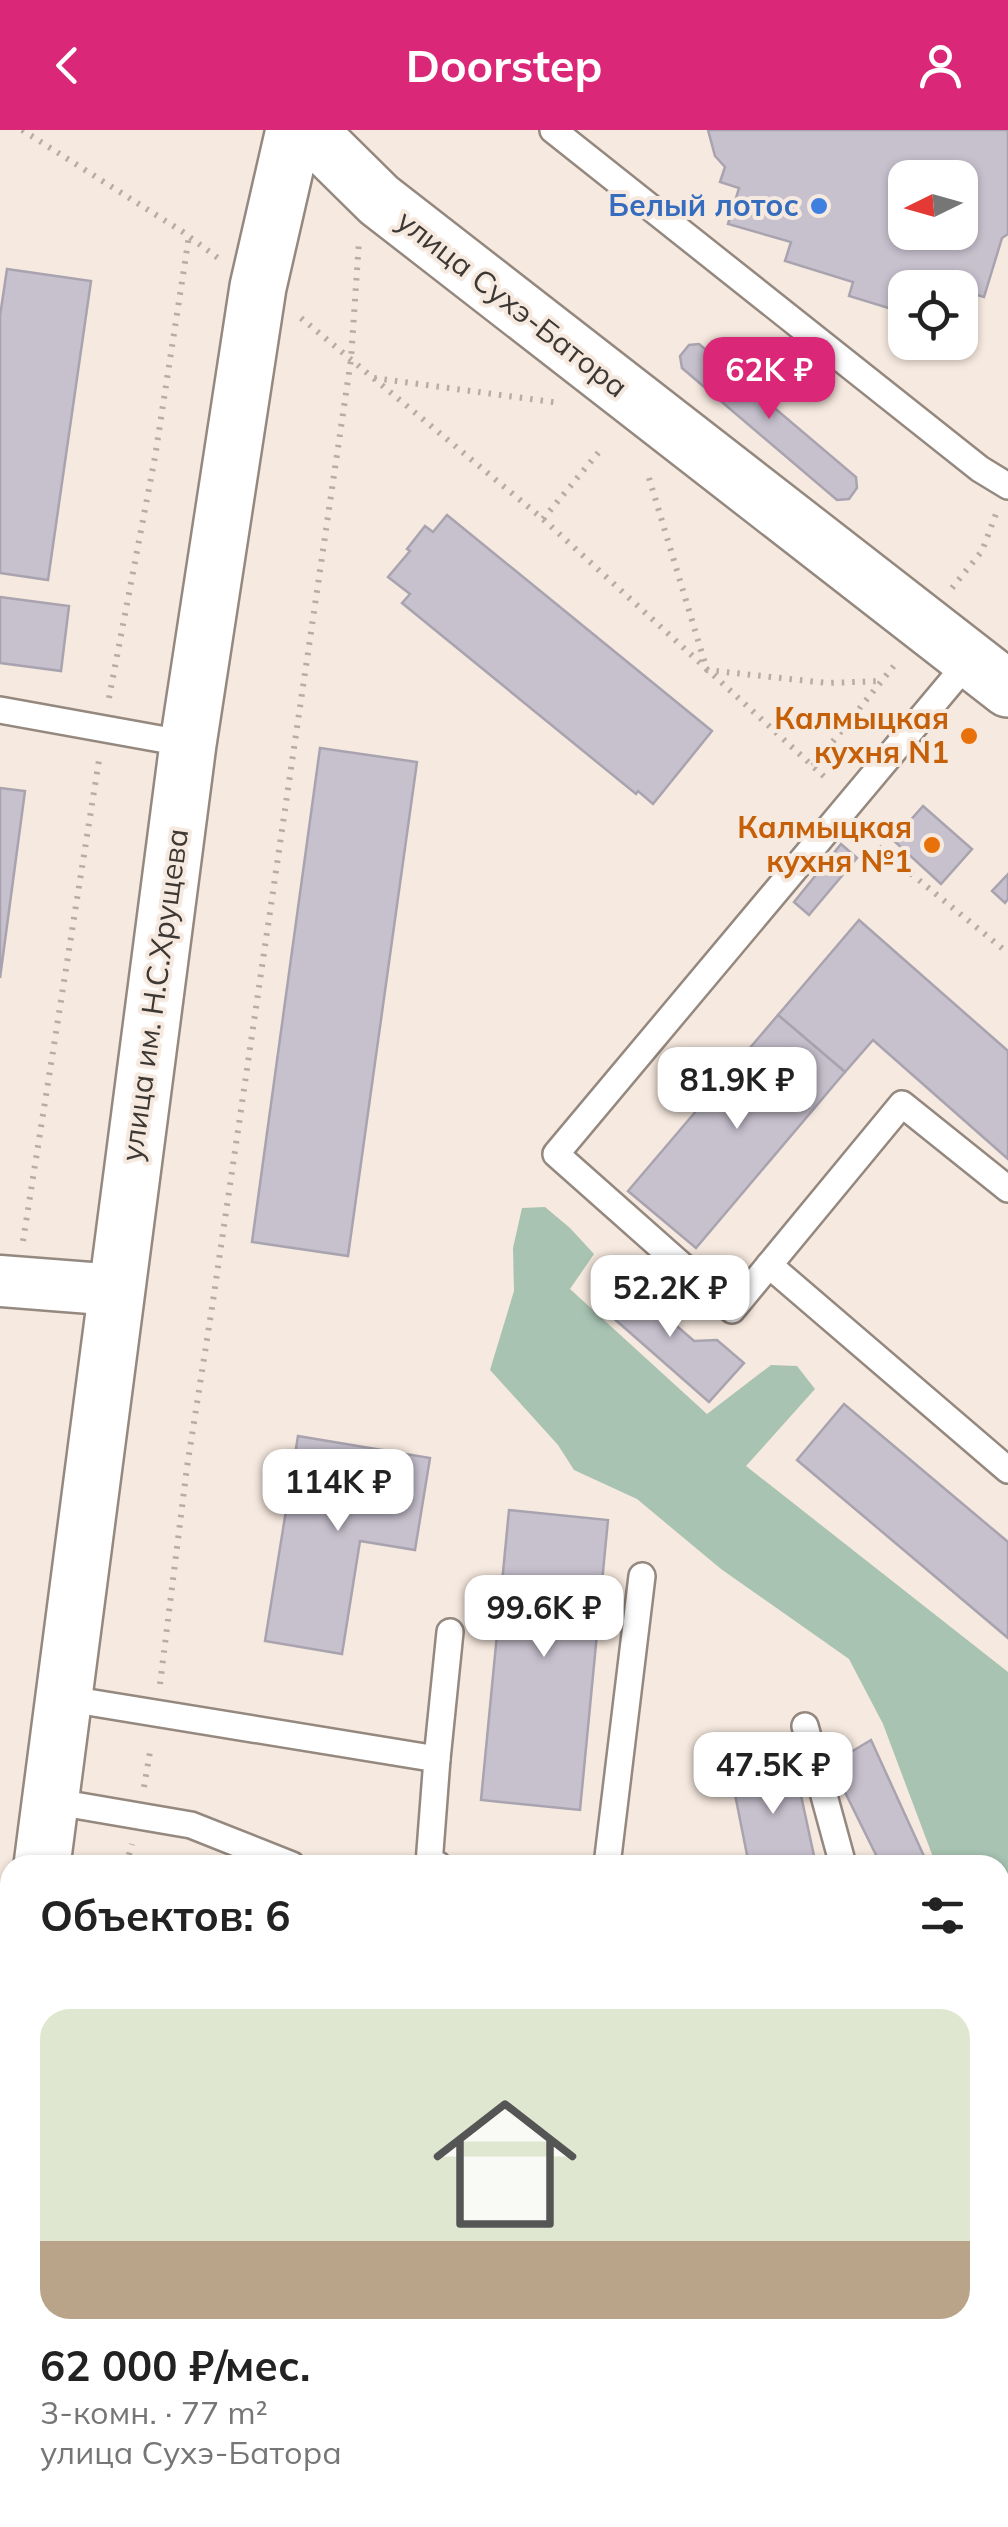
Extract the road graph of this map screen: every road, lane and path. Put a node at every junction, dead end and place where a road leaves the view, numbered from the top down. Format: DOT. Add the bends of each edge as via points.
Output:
graph roads {
  1 [pos="22,130"];
  2 [pos="294,130"];
  3 [pos="308,130"];
  4 [pos="553,130"];
  5 [pos="379,200"];
  6 [pos="189,236"];
  7 [pos="258,287"];
  8 [pos="351,359"];
  9 [pos="373,378"];
  10 [pos="561,403"];
  11 [pos="603,446"];
  12 [pos="649,478"];
  13 [pos="1007,486"];
  14 [pos="542,520"];
  15 [pos="924,623"];
  16 [pos="707,670"];
  17 [pos="988,675"];
  18 [pos="883,681"];
  19 [pos="0,710"];
  20 [pos="104,729"];
  21 [pos="188,744"];
  22 [pos="813,766"];
  23 [pos="852,801"];
  24 [pos="1008,954"];
  25 [pos="1008,1188"];
  26 [pos="769,1265"];
  27 [pos="8,1282"];
  28 [pos="116,1290"];
  29 [pos="1008,1470"];
  30 [pos="642,1576"];
  31 [pos="450,1632"];
  32 [pos="62,1698"];
  33 [pos="156,1713"];
  34 [pos="805,1726"];
  35 [pos="437,1759"];
  36 [pos="50,1801"];
  37 [pos="139,1816"];
  38 [pos="43,1855"];
  39 [pos="129,1855"];
  40 [pos="266,1855"];
  41 [pos="429,1855"];
  42 [pos="608,1855"];
  43 [pos="840,1855"];
  1 -- 6 [label="path"];
  2 -- 7 [label="main road, улица им. Н.С.Хрущева"];
  3 -- 5 [label="main road, улица Сухэ-Батора"];
  4 -- 13 [label="lane"];
  5 -- 8 [label="path" via="357,245"];
  5 -- 15 [label="main road, улица Сухэ-Батора"];
  6 -- 7 [label="path"];
  6 -- 20 [label="path"];
  7 -- 8 [label="path"];
  7 -- 21 [label="main road, улица им. Н.С.Хрущева"];
  8 -- 9 [label="path"];
  8 -- 33 [label="path" via="186,1467"];
  9 -- 10 [label="path"];
  9 -- 14 [label="path"];
  11 -- 14 [label="path"];
  12 -- 16 [label="path"];
  13 -- 15 [label="path" via="982,552"];
  14 -- 16 [label="path"];
  15 -- 17 [label="main road, улица Сухэ-Батора"];
  15 -- 18 [label="path"];
  16 -- 18 [label="path" via="827,683"];
  16 -- 22 [label="path"];
  17 -- 23 [label="lane"];
  18 -- 22 [label="path"];
  19 -- 20 [label="lane"];
  20 -- 21 [label="lane"];
  20 -- 27 [label="path"];
  21 -- 28 [label="main road, улица им. Н.С.Хрущева"];
  22 -- 23 [label="path"];
  23 -- 24 [label="path" via="876,844"];
  23 -- 26 [label="lane" via="556,1154 732,1310"];
  25 -- 26 [label="lane" via="902,1104"];
  26 -- 29 [label="lane"];
  27 -- 28 [label="street"];
  28 -- 32 [label="main road, улица им. Н.С.Хрущева"];
  30 -- 42 [label="lane"];
  31 -- 35 [label="lane"];
  32 -- 33 [label="lane"];
  32 -- 36 [label="main road, улица им. Н.С.Хрущева"];
  33 -- 35 [label="lane"];
  33 -- 37 [label="path"];
  34 -- 43 [label="lane"];
  35 -- 41 [label="lane"];
  36 -- 37 [label="lane"];
  36 -- 38 [label="main road, улица им. Н.С.Хрущева"];
  37 -- 39 [label="path"];
  37 -- 40 [label="lane" via="191,1826"];
}
